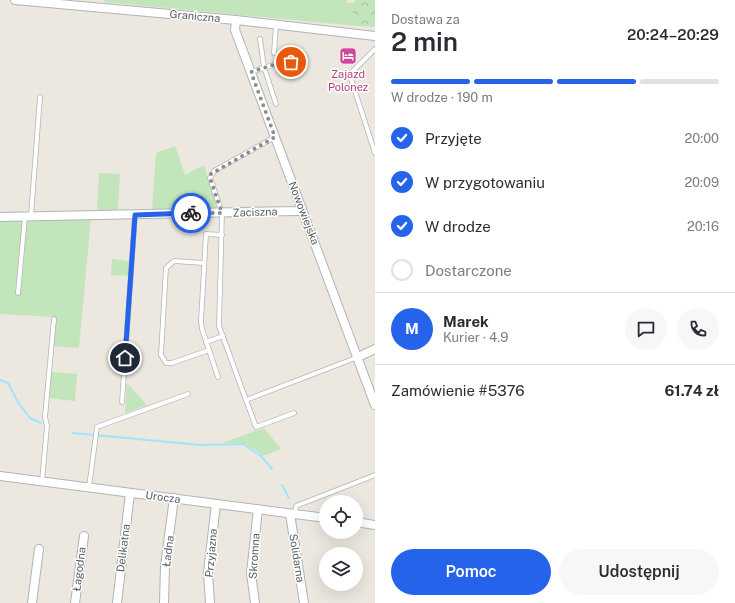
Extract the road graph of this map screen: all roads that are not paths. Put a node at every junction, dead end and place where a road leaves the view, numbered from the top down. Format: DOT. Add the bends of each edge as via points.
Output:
graph roads {
  1 [pos="15,0"];
  2 [pos="34,1"];
  3 [pos="236,20"];
  4 [pos="276,25"];
  5 [pos="375,36"];
  6 [pos="260,39"];
  7 [pos="375,50"];
  8 [pos="274,52"];
  9 [pos="291,62"];
  10 [pos="264,68"];
  11 [pos="251,72"];
  12 [pos="40,98"];
  13 [pos="276,104"];
  14 [pos="275,137"];
  15 [pos="375,153"];
  16 [pos="302,209"];
  17 [pos="222,213"];
  18 [pos="135,215"];
  19 [pos="0,217"];
  20 [pos="28,217"];
  21 [pos="222,235"];
  22 [pos="204,263"];
  23 [pos="18,293"];
  24 [pos="54,319"];
  25 [pos="222,336"];
  26 [pos="206,342"];
  27 [pos="375,349"];
  28 [pos="209,350"];
  29 [pos="358,357"];
  30 [pos="218,377"];
  31 [pos="188,394"];
  32 [pos="246,400"];
  33 [pos="122,402"];
  34 [pos="375,405"];
  35 [pos="294,414"];
  36 [pos="375,475"];
  37 [pos="0,476"];
  38 [pos="42,482"];
  39 [pos="89,488"];
  40 [pos="130,493"];
  41 [pos="174,498"];
  42 [pos="216,504"];
  43 [pos="258,510"];
  44 [pos="293,514"];
  45 [pos="319,517"];
  46 [pos="363,523"];
  47 [pos="375,525"];
  48 [pos="84,536"];
  49 [pos="39,549"];
  50 [pos="32,603"];
  51 [pos="75,603"];
  52 [pos="116,603"];
  53 [pos="164,603"];
  54 [pos="210,603"];
  55 [pos="255,603"];
  56 [pos="304,603"];
  1 -- 2 [label="street, Graniczna"];
  2 -- 3 [label="street, Graniczna"];
  3 -- 4 [label="street, Graniczna"];
  3 -- 11 [label="street, Nowowiejska" via="236,30"];
  4 -- 5 [label="street, Graniczna"];
  4 -- 8 [label="lane"];
  6 -- 10 [label="lane"];
  7 -- 15 [label="lane" via="354,70 351,79"];
  9 -- 10 [label="lane"];
  10 -- 11 [label="lane"];
  10 -- 13 [label="lane"];
  11 -- 14 [label="street, Nowowiejska"];
  12 -- 20 [label="lane"];
  14 -- 16 [label="street, Nowowiejska"];
  14 -- 17 [label="lane" via="211,174 210,178"];
  16 -- 17 [label="street, Zaciszna"];
  16 -- 29 [label="street, Nowowiejska"];
  17 -- 18 [label="street, Zaciszna"];
  17 -- 21 [label="lane"];
  18 -- 20 [label="street, Zaciszna"];
  18 -- 33 [label="lane"];
  19 -- 20 [label="street, Zaciszna"];
  20 -- 23 [label="lane"];
  21 -- 22 [label="lane" via="206,234"];
  21 -- 25 [label="lane" via="219,320"];
  22 -- 26 [label="lane" via="202,328"];
  22 -- 28 [label="lane" via="174,261 166,268 160,355 166,363 172,363"];
  24 -- 38 [label="lane"];
  25 -- 26 [label="lane"];
  25 -- 32 [label="lane"];
  26 -- 28 [label="lane"];
  27 -- 29 [label="street"];
  28 -- 30 [label="lane"];
  29 -- 32 [label="lane"];
  29 -- 34 [label="street, Nowowiejska"];
  31 -- 39 [label="lane" via="96,428"];
  32 -- 35 [label="lane" via="256,427"];
  36 -- 44 [label="lane" via="296,506"];
  37 -- 38 [label="street, Urocza"];
  38 -- 39 [label="street, Urocza"];
  39 -- 40 [label="street, Urocza"];
  40 -- 41 [label="street, Urocza"];
  40 -- 52 [label="street, Delikatna"];
  41 -- 42 [label="street, Urocza"];
  41 -- 53 [label="street, Ładna"];
  42 -- 43 [label="street, Urocza"];
  42 -- 54 [label="street, Przyjazna" via="208,572"];
  43 -- 44 [label="street, Urocza"];
  43 -- 55 [label="street, Skromna" via="251,573"];
  44 -- 45 [label="street, Urocza"];
  44 -- 56 [label="street, Solidarna"];
  46 -- 47 [label="street"];
  48 -- 51 [label="street, Łagodna"];
  49 -- 50 [label="street"];
}
